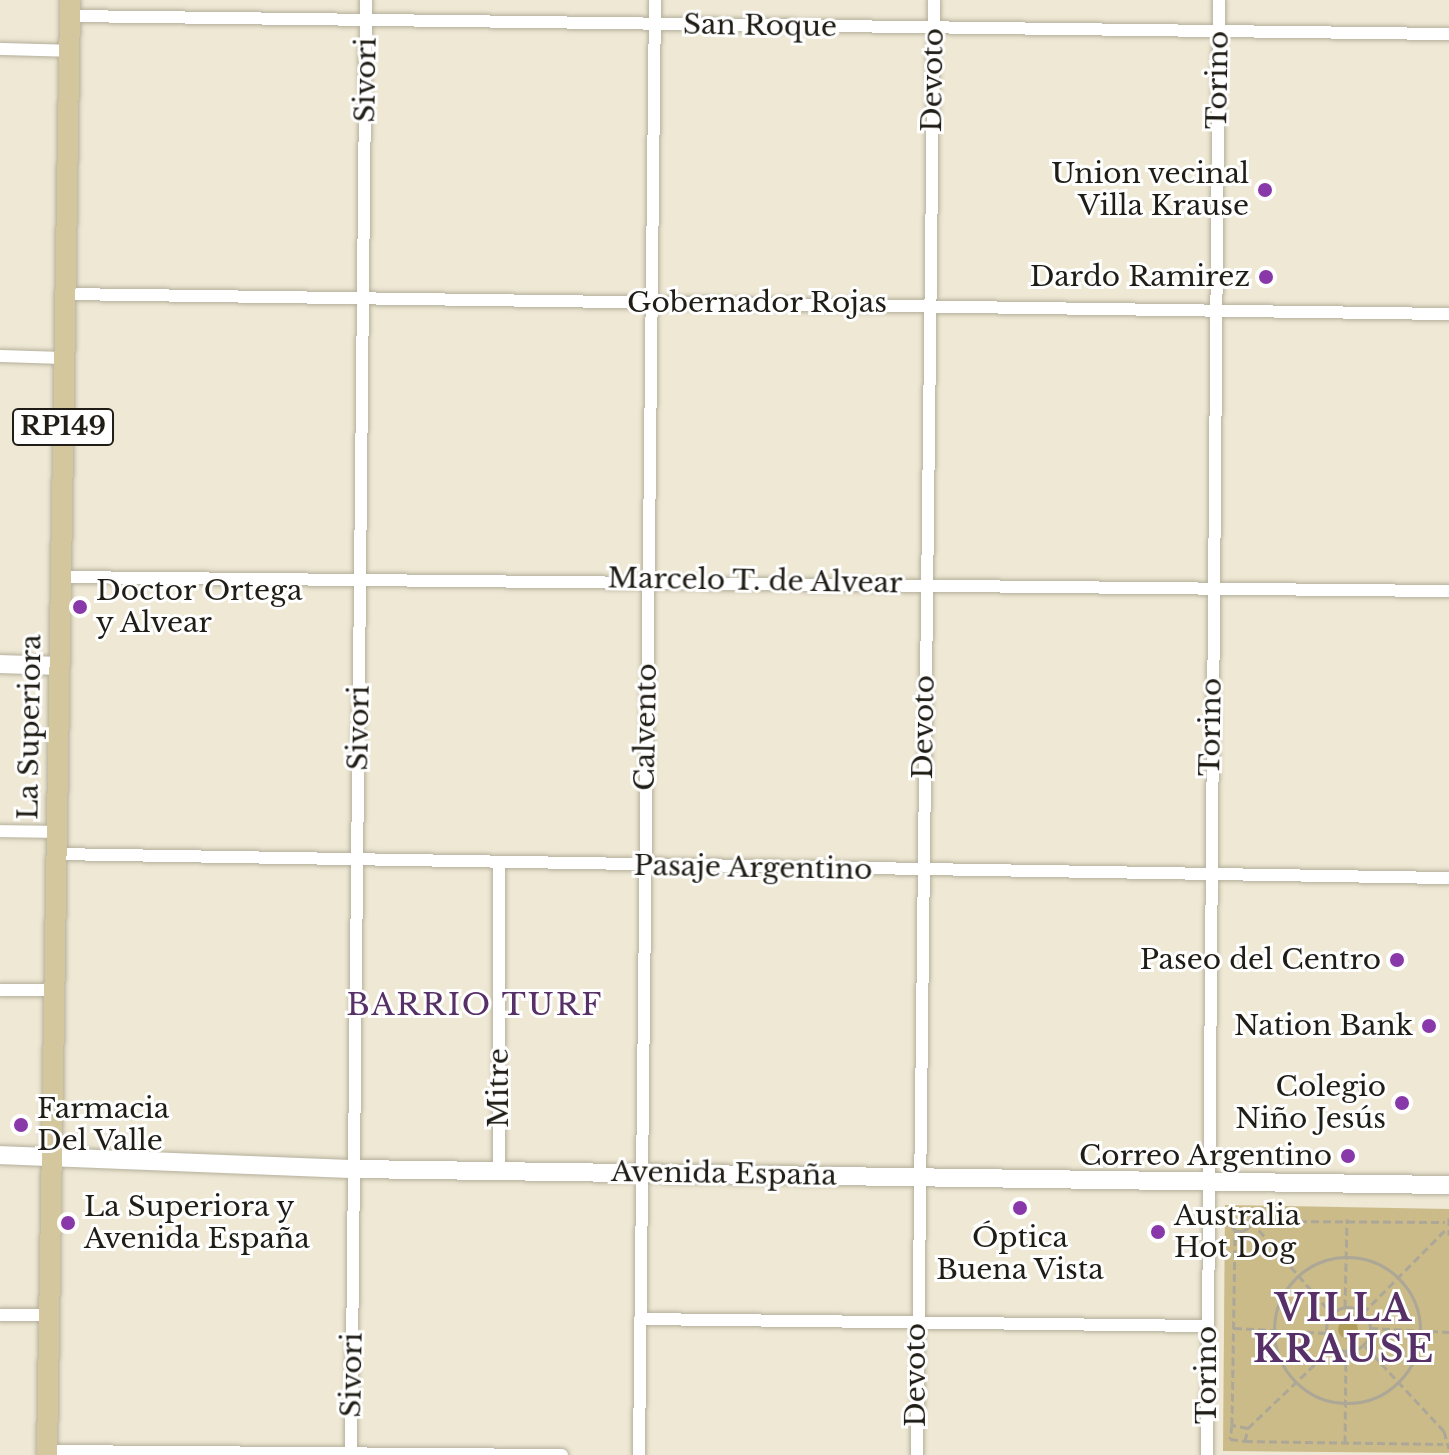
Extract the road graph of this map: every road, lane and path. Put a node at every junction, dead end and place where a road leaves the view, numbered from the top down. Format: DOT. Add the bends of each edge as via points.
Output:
graph roads {
  1 [pos="366,0"];
  2 [pos="655,0"];
  3 [pos="934,0"];
  4 [pos="1219,0"];
  5 [pos="70,8"];
  6 [pos="654,24"];
  7 [pos="366,25"];
  8 [pos="934,28"];
  9 [pos="1218,30"];
  10 [pos="1449,34"];
  11 [pos="0,49"];
  12 [pos="70,51"];
  13 [pos="65,294"];
  14 [pos="650,302"];
  15 [pos="363,303"];
  16 [pos="930,304"];
  17 [pos="1215,308"];
  18 [pos="1449,314"];
  19 [pos="0,356"];
  20 [pos="64,358"];
  21 [pos="360,576"];
  22 [pos="61,577"];
  23 [pos="649,580"];
  24 [pos="926,583"];
  25 [pos="1213,587"];
  26 [pos="1449,591"];
  27 [pos="0,664"];
  28 [pos="59,666"];
  29 [pos="0,831"];
  30 [pos="57,832"];
  31 [pos="56,854"];
  32 [pos="357,864"];
  33 [pos="499,864"];
  34 [pos="644,867"];
  35 [pos="922,870"];
  36 [pos="1209,878"];
  37 [pos="1449,878"];
  38 [pos="0,990"];
  39 [pos="54,990"];
  40 [pos="0,1155"];
  41 [pos="51,1156"];
  42 [pos="354,1169"];
  43 [pos="499,1169"];
  44 [pos="642,1173"];
  45 [pos="918,1179"];
  46 [pos="1206,1181"];
  47 [pos="1449,1185"];
  48 [pos="1347,1219"];
  49 [pos="1447,1220"];
  50 [pos="1251,1221"];
  51 [pos="1235,1230"];
  52 [pos="1445,1230"];
  53 [pos="1449,1235"];
  54 [pos="1346,1256"];
  55 [pos="1298,1275"];
  56 [pos="1398,1277"];
  57 [pos="1345,1307"];
  58 [pos="1363,1313"];
  59 [pos="1332,1314"];
  60 [pos="0,1315"];
  61 [pos="49,1315"];
  62 [pos="640,1319"];
  63 [pos="916,1323"];
  64 [pos="1207,1326"];
  65 [pos="1232,1328"];
  66 [pos="1370,1328"];
  67 [pos="1274,1330"];
  68 [pos="1420,1331"];
  69 [pos="1449,1332"];
  70 [pos="1326,1333"];
  71 [pos="1363,1345"];
  72 [pos="1334,1346"];
  73 [pos="1346,1351"];
  74 [pos="1296,1382"];
  75 [pos="1398,1383"];
  76 [pos="1345,1403"];
  77 [pos="1232,1425"];
  78 [pos="1248,1428"];
  79 [pos="1449,1428"];
  80 [pos="1444,1431"];
  81 [pos="1245,1441"];
  82 [pos="1345,1443"];
  83 [pos="1443,1444"];
  84 [pos="1449,1448"];
  85 [pos="47,1453"];
  86 [pos="351,1454"];
  87 [pos="448,1454"];
  88 [pos="562,1455"];
  89 [pos="639,1455"];
  90 [pos="917,1455"];
  91 [pos="1207,1455"];
  1 -- 7 [label="street, Sivori"];
  2 -- 6 [label="street, Calvento"];
  3 -- 8 [label="street, Devoto"];
  4 -- 9 [label="street, Torino"];
  5 -- 7 [label="street, San Roque"];
  5 -- 12 [label="main road, La Superiora / RP149"];
  6 -- 7 [label="street, San Roque"];
  6 -- 8 [label="street, San Roque"];
  6 -- 14 [label="street, Calvento"];
  7 -- 15 [label="street, Sivori"];
  8 -- 9 [label="street, San Roque"];
  8 -- 16 [label="street, Devoto"];
  9 -- 10 [label="street, San Roque"];
  9 -- 17 [label="street, Torino"];
  11 -- 12 [label="street"];
  12 -- 13 [label="main road, La Superiora / RP149"];
  13 -- 15 [label="street, Gobernador Rojas"];
  13 -- 20 [label="main road, La Superiora / RP149"];
  14 -- 15 [label="street, Gobernador Rojas"];
  14 -- 16 [label="street, Gobernador Rojas"];
  14 -- 23 [label="street, Calvento"];
  15 -- 21 [label="street, Sivori"];
  16 -- 17 [label="street, Gobernador Rojas"];
  16 -- 24 [label="street, Devoto"];
  17 -- 18 [label="street, Gobernador Rojas"];
  17 -- 25 [label="street, Torino"];
  19 -- 20 [label="street"];
  20 -- 22 [label="main road, La Superiora / RP149"];
  21 -- 22 [label="street, Marcelo T. de Alvear"];
  21 -- 23 [label="street, Marcelo T. de Alvear"];
  21 -- 32 [label="street, Sivori"];
  22 -- 28 [label="main road, La Superiora / RP149"];
  23 -- 24 [label="street, Marcelo T. de Alvear"];
  23 -- 34 [label="street, Calvento"];
  24 -- 25 [label="street, Marcelo T. de Alvear"];
  24 -- 35 [label="street, Devoto"];
  25 -- 26 [label="street, Marcelo T. de Alvear"];
  25 -- 36 [label="street, Torino"];
  27 -- 28 [label="street"];
  28 -- 30 [label="main road, La Superiora / RP149"];
  29 -- 30 [label="street"];
  30 -- 31 [label="main road, La Superiora / RP149"];
  31 -- 32 [label="street, Pasaje Argentino"];
  31 -- 39 [label="main road, La Superiora / RP149"];
  32 -- 33 [label="street, Pasaje Argentino"];
  32 -- 42 [label="street, Sivori"];
  33 -- 34 [label="street, Pasaje Argentino"];
  33 -- 43 [label="street, Mitre"];
  34 -- 35 [label="street, Pasaje Argentino"];
  34 -- 44 [label="street, Calvento"];
  35 -- 36 [label="street, Pasaje Argentino"];
  35 -- 45 [label="street, Devoto"];
  36 -- 37 [label="street, Pasaje Argentino"];
  36 -- 46 [label="street, Torino"];
  38 -- 39 [label="street"];
  39 -- 41 [label="main road, La Superiora / RP149"];
  40 -- 41 [label="street, Avenida España"];
  41 -- 42 [label="street, Avenida España"];
  41 -- 61 [label="main road, La Superiora / RP149"];
  42 -- 43 [label="street, Avenida España"];
  42 -- 86 [label="street, Sivori"];
  43 -- 44 [label="street, Avenida España"];
  44 -- 45 [label="street, Avenida España"];
  44 -- 62 [label="street, Calvento"];
  45 -- 46 [label="street, Avenida España"];
  45 -- 63 [label="street, Devoto"];
  46 -- 47 [label="street, Avenida España"];
  46 -- 64 [label="street, Torino"];
  48 -- 49 [label="path"];
  48 -- 50 [label="path"];
  48 -- 54 [label="path"];
  49 -- 52 [label="path"];
  50 -- 51 [label="path"];
  50 -- 51 [label="path" via="1246,1211 1233,1212"];
  50 -- 55 [label="path"];
  51 -- 65 [label="path"];
  52 -- 53 [label="path"];
  52 -- 56 [label="path"];
  54 -- 55 [label="path"];
  54 -- 56 [label="path" via="1369,1259"];
  54 -- 57 [label="path"];
  55 -- 59 [label="path"];
  55 -- 67 [label="path" via="1284,1291"];
  56 -- 58 [label="path"];
  56 -- 68 [label="path" via="1412,1295"];
  57 -- 58 [label="path"];
  57 -- 59 [label="path"];
  58 -- 66 [label="path"];
  59 -- 70 [label="path"];
  60 -- 61 [label="street"];
  61 -- 85 [label="main road, La Superiora / RP149"];
  62 -- 63 [label="street"];
  62 -- 89 [label="street, Calvento"];
  63 -- 64 [label="street"];
  63 -- 90 [label="street, Devoto"];
  64 -- 91 [label="street, Torino"];
  65 -- 67 [label="path"];
  65 -- 77 [label="path"];
  66 -- 68 [label="path"];
  66 -- 71 [label="path"];
  67 -- 70 [label="path"];
  67 -- 74 [label="path" via="1277,1353"];
  68 -- 69 [label="path"];
  68 -- 75 [label="path"];
  70 -- 72 [label="path"];
  71 -- 73 [label="path"];
  71 -- 75 [label="path"];
  72 -- 73 [label="path"];
  72 -- 74 [label="path"];
  73 -- 76 [label="path"];
  74 -- 76 [label="path" via="1319,1398"];
  74 -- 78 [label="path"];
  75 -- 76 [label="path"];
  75 -- 80 [label="path"];
  76 -- 82 [label="path"];
  77 -- 78 [label="path"];
  77 -- 81 [label="path" via="1230,1439"];
  78 -- 81 [label="path"];
  79 -- 80 [label="path"];
  80 -- 83 [label="path"];
  81 -- 82 [label="path"];
  82 -- 83 [label="path"];
  83 -- 84 [label="path"];
  85 -- 86 [label="street"];
  86 -- 87 [label="street"];
  87 -- 88 [label="street"];
}
